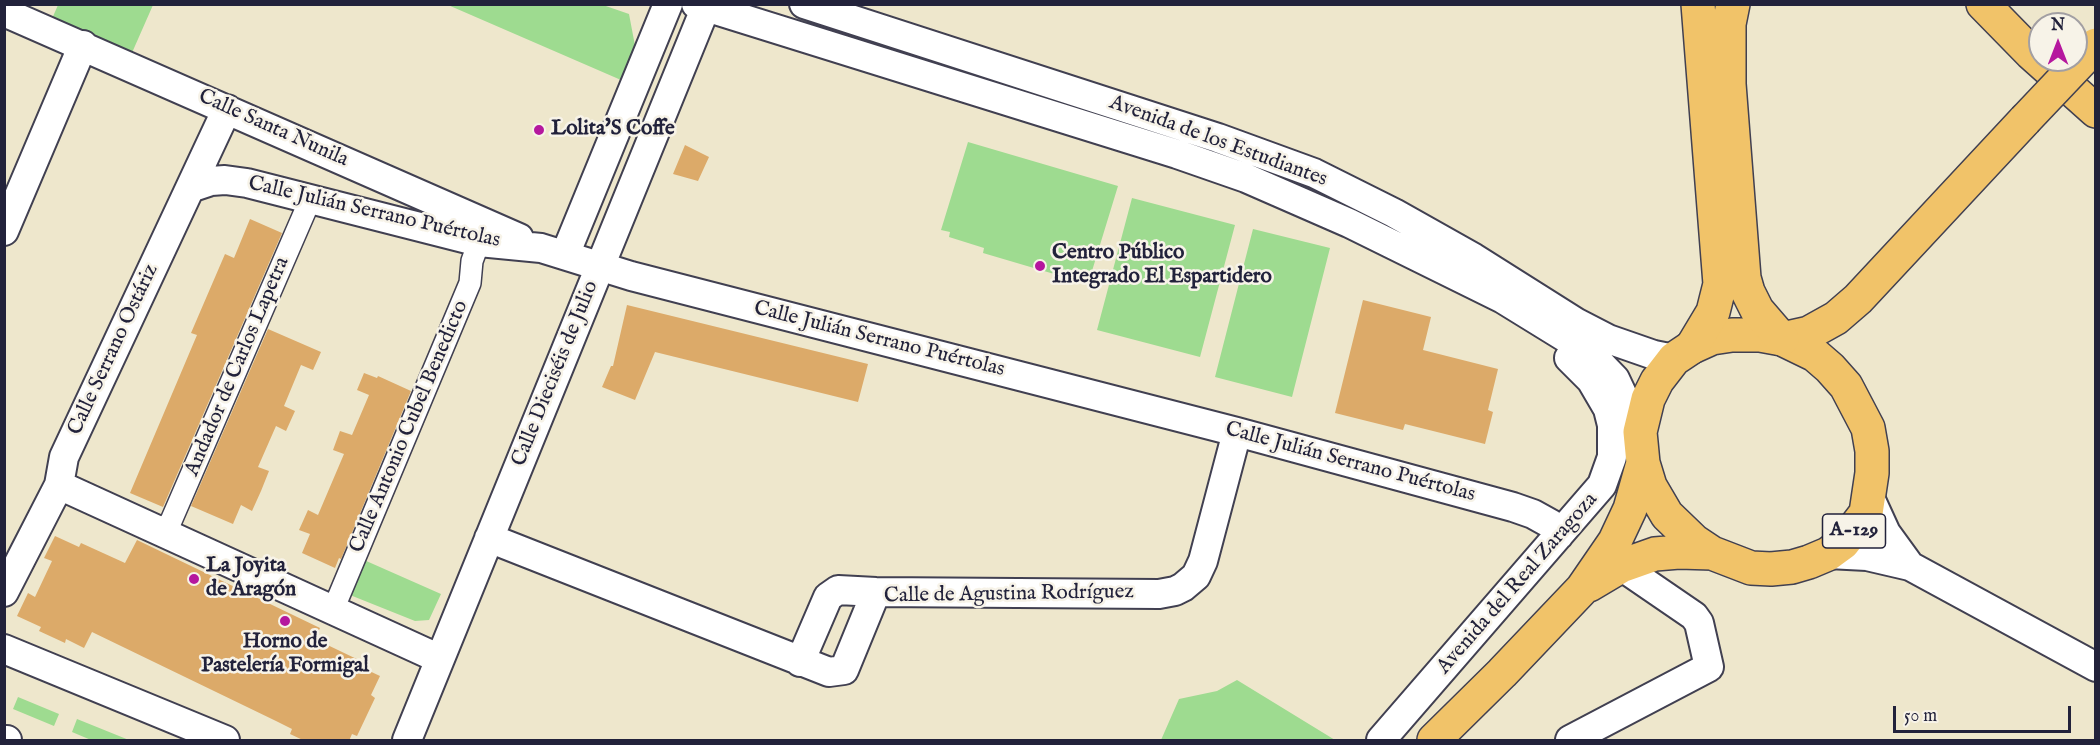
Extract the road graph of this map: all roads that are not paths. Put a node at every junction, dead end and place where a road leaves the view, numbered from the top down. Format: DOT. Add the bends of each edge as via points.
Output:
graph roads {
  1 [pos="668,4"];
  2 [pos="804,4"];
  3 [pos="1698,4"];
  4 [pos="1733,4"];
  5 [pos="1983,4"];
  6 [pos="2005,4"];
  7 [pos="703,6"];
  8 [pos="4,12"];
  9 [pos="2028,30"];
  10 [pos="83,45"];
  11 [pos="2096,45"];
  12 [pos="2072,72"];
  13 [pos="2096,94"];
  14 [pos="228,109"];
  15 [pos="2096,111"];
  16 [pos="190,188"];
  17 [pos="310,200"];
  18 [pos="4,231"];
  19 [pos="479,242"];
  20 [pos="553,252"];
  21 [pos="1413,254"];
  22 [pos="600,268"];
  23 [pos="1858,299"];
  24 [pos="1782,339"];
  25 [pos="1683,353"];
  26 [pos="1846,386"];
  27 [pos="1608,409"];
  28 [pos="1237,432"];
  29 [pos="1641,447"];
  30 [pos="59,485"];
  31 [pos="1870,498"];
  32 [pos="162,532"];
  33 [pos="1559,535"];
  34 [pos="489,538"];
  35 [pos="1712,553"];
  36 [pos="1828,554"];
  37 [pos="1621,566"];
  38 [pos="1910,566"];
  39 [pos="1582,589"];
  40 [pos="4,592"];
  41 [pos="876,592"];
  42 [pos="333,610"];
  43 [pos="4,649"];
  44 [pos="440,659"];
  45 [pos="800,662"];
  46 [pos="2096,667"];
  47 [pos="225,741"];
  48 [pos="407,741"];
  49 [pos="1381,741"];
  50 [pos="1434,741"];
  51 [pos="1570,741"];
  1 -- 20 [label="street, Calle Dieciséis de Julio"];
  2 -- 25 [label="street, Avenida de los Estudiantes" via="1218,138 1314,173 1474,258 1587,328 1632,348"];
  3 -- 25 [label="main road" via="1720,284 1713,312"];
  4 -- 24 [label="main road" via="1729,84 1744,278 1757,310"];
  5 -- 15 [label="main road"];
  6 -- 9 [label="main road"];
  7 -- 21 [label="street, Avenida de los Estudiantes" via="1177,154 1256,183"];
  7 -- 22 [label="street, Calle Dieciséis de Julio"];
  8 -- 10 [label="street, Calle Santa Nunila"];
  10 -- 14 [label="street, Calle Santa Nunila"];
  10 -- 18 [label="street"];
  11 -- 23 [label="main road, A-129, bridge"];
  12 -- 13 [label="main road"];
  14 -- 16 [label="street, Calle Serrano Ostáriz"];
  14 -- 20 [label="street, Calle Santa Nunila"];
  16 -- 17 [label="street, Calle Julián Serrano Puértolas" via="225,180"];
  16 -- 30 [label="street, Calle Serrano Ostáriz" via="64,458"];
  17 -- 19 [label="street, Calle Julián Serrano Puértolas"];
  17 -- 32 [label="street, Andador de Carlos Lapetra" via="171,521"];
  19 -- 20 [label="street, Calle Julián Serrano Puértolas"];
  19 -- 42 [label="street, Calle Antonio Cubel Benedicto" via="470,283"];
  20 -- 22 [label="street, Calle Julián Serrano Puértolas"];
  21 -- 27 [label="street, Avenida de los Estudiantes" via="1566,355 1591,380"];
  21 -- 29 [label="street, Avenida de los Estudiantes" via="1503,299 1589,352 1615,379"];
  22 -- 28 [label="street, Calle Julián Serrano Puértolas"];
  22 -- 34 [label="street, Calle Dieciséis de Julio"];
  23 -- 24 [label="main road, A-129" via="1836,318 1809,333"];
  23 -- 26 [label="main road, A-129" via="1842,343 1841,368"];
  24 -- 25 [label="main road, A-129" via="1732,335 1712,338"];
  24 -- 26 [label="main road, A-129" via="1815,355"];
  25 -- 29 [label="main road, A-129" via="1657,381 1648,399"];
  26 -- 31 [label="main road, A-129" via="1868,428 1872,451"];
  27 -- 33 [label="street, Avenida del Real Zaragoza" via="1613,441 1608,471 1593,497"];
  28 -- 33 [label="street, Calle Julián Serrano Puértolas" via="1513,507 1551,524"];
  28 -- 41 [label="street, Calle de Agustina Rodríguez" via="1203,561 1190,582 1174,591"];
  29 -- 35 [label="main road, A-129" via="1650,486 1667,515 1694,542"];
  29 -- 39 [label="main road, Avenida del Real Zaragoza / A-129" via="1630,509 1615,541"];
  30 -- 32 [label="street"];
  30 -- 40 [label="street, Calle Serrano Ostáriz"];
  31 -- 36 [label="main road, A-129" via="1856,529"];
  31 -- 38 [label="street" via="1886,533"];
  32 -- 42 [label="street"];
  33 -- 49 [label="street, Avenida del Real Zaragoza"];
  34 -- 44 [label="street, Calle Dieciséis de Julio"];
  34 -- 45 [label="street, Calle de Agustina Rodríguez"];
  35 -- 36 [label="main road, A-129" via="1751,568 1771,569 1792,567"];
  35 -- 37 [label="main road, Avenida del Real Zaragoza / A-129" via="1655,554"];
  36 -- 38 [label="street" via="1867,556"];
  37 -- 39 [label="main road, Avenida del Real Zaragoza / A-129"];
  37 -- 51 [label="street" via="1694,616 1709,667"];
  38 -- 46 [label="street"];
  39 -- 50 [label="main road, Avenida del Real Zaragoza / A-129"];
  41 -- 45 [label="street" via="838,590 828,597"];
  41 -- 45 [label="street, Calle de Agustina Rodríguez" via="844,670 829,672"];
  42 -- 44 [label="street"];
  43 -- 47 [label="street"];
  44 -- 48 [label="street, Calle Dieciséis de Julio"];
}
